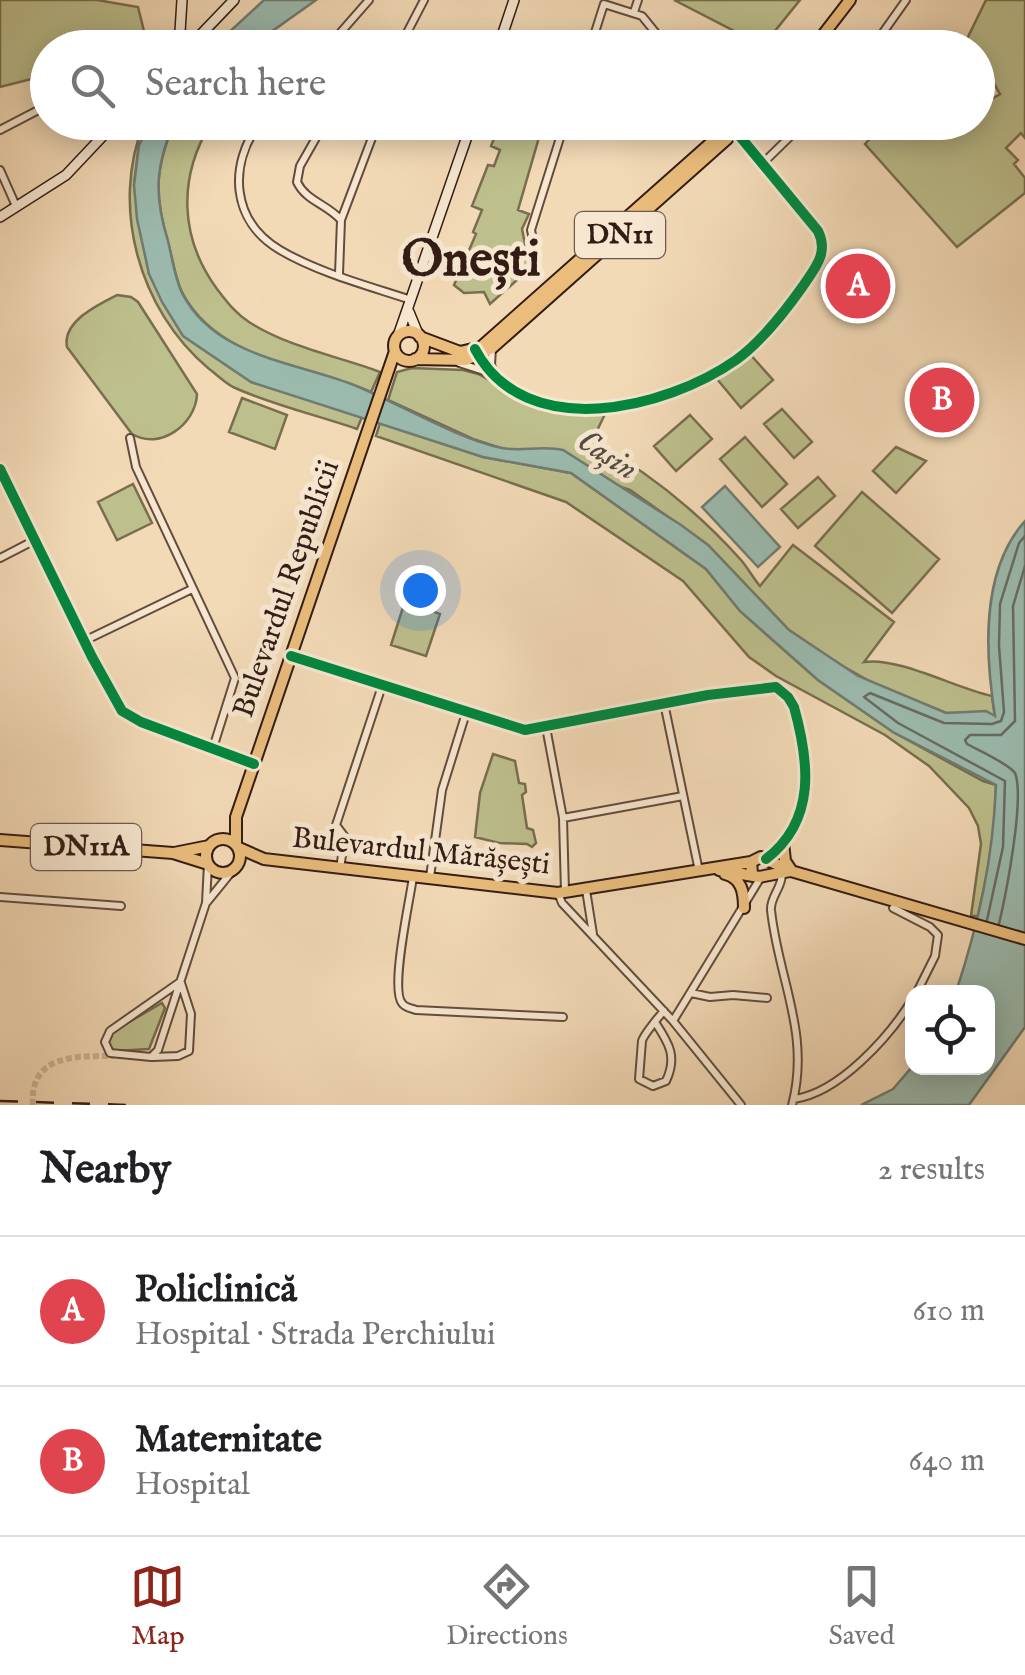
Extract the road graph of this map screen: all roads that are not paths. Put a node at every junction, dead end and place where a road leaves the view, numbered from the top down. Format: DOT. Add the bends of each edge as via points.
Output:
graph roads {
  1 [pos="182,0"];
  2 [pos="234,0"];
  3 [pos="369,0"];
  4 [pos="424,0"];
  5 [pos="514,0"];
  6 [pos="638,0"];
  7 [pos="850,0"];
  8 [pos="906,0"];
  9 [pos="634,12"];
  10 [pos="180,30"];
  11 [pos="205,30"];
  12 [pos="343,30"];
  13 [pos="408,30"];
  14 [pos="504,30"];
  15 [pos="596,30"];
  16 [pos="653,30"];
  17 [pos="827,30"];
  18 [pos="885,30"];
  19 [pos="30,114"];
  20 [pos="0,130"];
  21 [pos="99,140"];
  22 [pos="248,140"];
  23 [pos="314,140"];
  24 [pos="371,140"];
  25 [pos="466,140"];
  26 [pos="559,140"];
  27 [pos="726,140"];
  28 [pos="746,140"];
  29 [pos="787,140"];
  30 [pos="763,163"];
  31 [pos="0,170"];
  32 [pos="16,208"];
  33 [pos="0,217"];
  34 [pos="340,220"];
  35 [pos="536,256"];
  36 [pos="339,274"];
  37 [pos="410,306"];
  38 [pos="419,335"];
  39 [pos="398,336"];
  40 [pos="500,336"];
  41 [pos="492,348"];
  42 [pos="395,351"];
  43 [pos="477,353"];
  44 [pos="412,360"];
  45 [pos="453,362"];
  46 [pos="496,375"];
  47 [pos="386,376"];
  48 [pos="130,438"];
  49 [pos="0,469"];
  50 [pos="35,540"];
  51 [pos="0,558"];
  52 [pos="192,588"];
  53 [pos="84,641"];
  54 [pos="291,656"];
  55 [pos="382,686"];
  56 [pos="664,703"];
  57 [pos="466,713"];
  58 [pos="546,728"];
  59 [pos="213,748"];
  60 [pos="254,764"];
  61 [pos="683,796"];
  62 [pos="236,818"];
  63 [pos="563,818"];
  64 [pos="0,840"];
  65 [pos="783,842"];
  66 [pos="213,843"];
  67 [pos="237,846"];
  68 [pos="173,853"];
  69 [pos="264,859"];
  70 [pos="767,860"];
  71 [pos="208,864"];
  72 [pos="235,868"];
  73 [pos="340,868"];
  74 [pos="704,870"];
  75 [pos="757,872"];
  76 [pos="786,872"];
  77 [pos="413,876"];
  78 [pos="430,878"];
  79 [pos="586,890"];
  80 [pos="561,892"];
  81 [pos="0,897"];
  82 [pos="206,904"];
  83 [pos="745,905"];
  84 [pos="121,906"];
  85 [pos="893,908"];
  86 [pos="593,935"];
  87 [pos="1025,939"];
  88 [pos="180,982"];
  89 [pos="922,985"];
  90 [pos="691,993"];
  91 [pos="768,998"];
  92 [pos="158,1000"];
  93 [pos="905,1009"];
  94 [pos="664,1011"];
  95 [pos="168,1016"];
  96 [pos="563,1017"];
  97 [pos="673,1021"];
  98 [pos="655,1022"];
  99 [pos="150,1058"];
  100 [pos="793,1102"];
  101 [pos="741,1105"];
  1 -- 10 [label="street"];
  2 -- 11 [label="street"];
  3 -- 12 [label="street"];
  4 -- 13 [label="street"];
  5 -- 14 [label="street"];
  6 -- 9 [label="street"];
  7 -- 17 [label="main road"];
  8 -- 18 [label="street"];
  9 -- 15 [label="street" via="604,4"];
  9 -- 16 [label="street"];
  19 -- 20 [label="street"];
  21 -- 32 [label="street" via="66,175"];
  22 -- 36 [label="street" via="238,168 240,191 256,228 275,247"];
  23 -- 34 [label="street" via="296,178 304,194"];
  24 -- 34 [label="street"];
  25 -- 37 [label="street"];
  26 -- 35 [label="street" via="531,230"];
  27 -- 40 [label="main road, DN11"];
  28 -- 30 [label="street"];
  29 -- 30 [label="street"];
  30 -- 46 [label="street" via="823,247 800,290 744,353 687,387 604,409 540,402"];
  31 -- 32 [label="street"];
  32 -- 33 [label="street"];
  34 -- 36 [label="street"];
  36 -- 37 [label="street"];
  37 -- 38 [label="street"];
  37 -- 39 [label="street"];
  38 -- 39 [label="main road"];
  38 -- 43 [label="main road"];
  38 -- 44 [label="main road" via="423,347"];
  39 -- 42 [label="main road"];
  40 -- 41 [label="main road, DN11"];
  40 -- 43 [label="main road, DN11"];
  41 -- 43 [label="main road, DN11"];
  41 -- 46 [label="street"];
  42 -- 44 [label="main road"];
  42 -- 47 [label="main road, Bulevardul Republicii"];
  43 -- 45 [label="main road, DN11"];
  43 -- 46 [label="street"];
  44 -- 45 [label="main road, DN11"];
  44 -- 47 [label="main road"];
  45 -- 46 [label="street"];
  47 -- 54 [label="main road, Bulevardul Republicii"];
  48 -- 52 [label="street" via="136,467"];
  49 -- 50 [label="street"];
  50 -- 51 [label="street"];
  50 -- 53 [label="street"];
  52 -- 53 [label="street"];
  52 -- 59 [label="street" via="235,678"];
  53 -- 59 [label="street" via="125,714"];
  54 -- 55 [label="street"];
  54 -- 60 [label="main road, Bulevardul Republicii"];
  55 -- 57 [label="street"];
  55 -- 73 [label="street" via="336,826 346,837"];
  56 -- 58 [label="street"];
  56 -- 61 [label="street"];
  56 -- 65 [label="street" via="770,686 782,690 792,702 808,776"];
  57 -- 58 [label="street" via="517,729"];
  57 -- 78 [label="street" via="441,793"];
  58 -- 63 [label="street"];
  59 -- 60 [label="street"];
  60 -- 62 [label="main road, Bulevardul Republicii"];
  61 -- 63 [label="street"];
  61 -- 74 [label="street"];
  62 -- 66 [label="main road"];
  62 -- 67 [label="main road"];
  63 -- 80 [label="street"];
  64 -- 68 [label="main road, DN11A"];
  65 -- 70 [label="street"];
  65 -- 76 [label="main road"];
  66 -- 67 [label="main road" via="228,839"];
  66 -- 68 [label="main road, DN11A"];
  66 -- 71 [label="main road"];
  67 -- 69 [label="main road, Bulevardul Mărășești"];
  67 -- 72 [label="main road"];
  68 -- 71 [label="main road"];
  69 -- 72 [label="main road, Bulevardul Mărășești"];
  69 -- 73 [label="main road, Bulevardul Mărășești"];
  70 -- 75 [label="main road" via="769,868"];
  70 -- 75 [label="main road" via="758,857"];
  70 -- 76 [label="main road"];
  71 -- 72 [label="main road" via="219,872"];
  71 -- 82 [label="street"];
  72 -- 82 [label="street"];
  73 -- 77 [label="main road, Bulevardul Mărășești"];
  74 -- 75 [label="main road, Bulevardul Mărășești"];
  74 -- 79 [label="main road, Bulevardul Mărășești"];
  74 -- 83 [label="main road" via="734,876"];
  75 -- 76 [label="main road"];
  75 -- 83 [label="street"];
  76 -- 87 [label="main road"];
  76 -- 100 [label="street" via="771,906 793,1004"];
  77 -- 78 [label="main road, Bulevardul Mărășești"];
  77 -- 96 [label="street" via="398,984 405,1007"];
  78 -- 80 [label="main road, Bulevardul Mărășești"];
  79 -- 80 [label="main road, Bulevardul Mărășești"];
  79 -- 86 [label="street"];
  80 -- 86 [label="street" via="562,903"];
  81 -- 84 [label="street"];
  82 -- 88 [label="street"];
  83 -- 90 [label="street"];
  85 -- 89 [label="street" via="938,935"];
  86 -- 94 [label="street"];
  88 -- 92 [label="street"];
  88 -- 95 [label="street"];
  88 -- 99 [label="street" via="191,1014 189,1051"];
  90 -- 91 [label="street"];
  90 -- 97 [label="street"];
  92 -- 95 [label="street"];
  92 -- 99 [label="street" via="106,1038 113,1055"];
  93 -- 100 [label="street" via="870,1054"];
  94 -- 97 [label="street"];
  94 -- 98 [label="street"];
  95 -- 99 [label="street"];
  97 -- 101 [label="street"];
  98 -- 98 [label="street" via="643,1036 638,1075 654,1086 666,1081 673,1060"];
}
